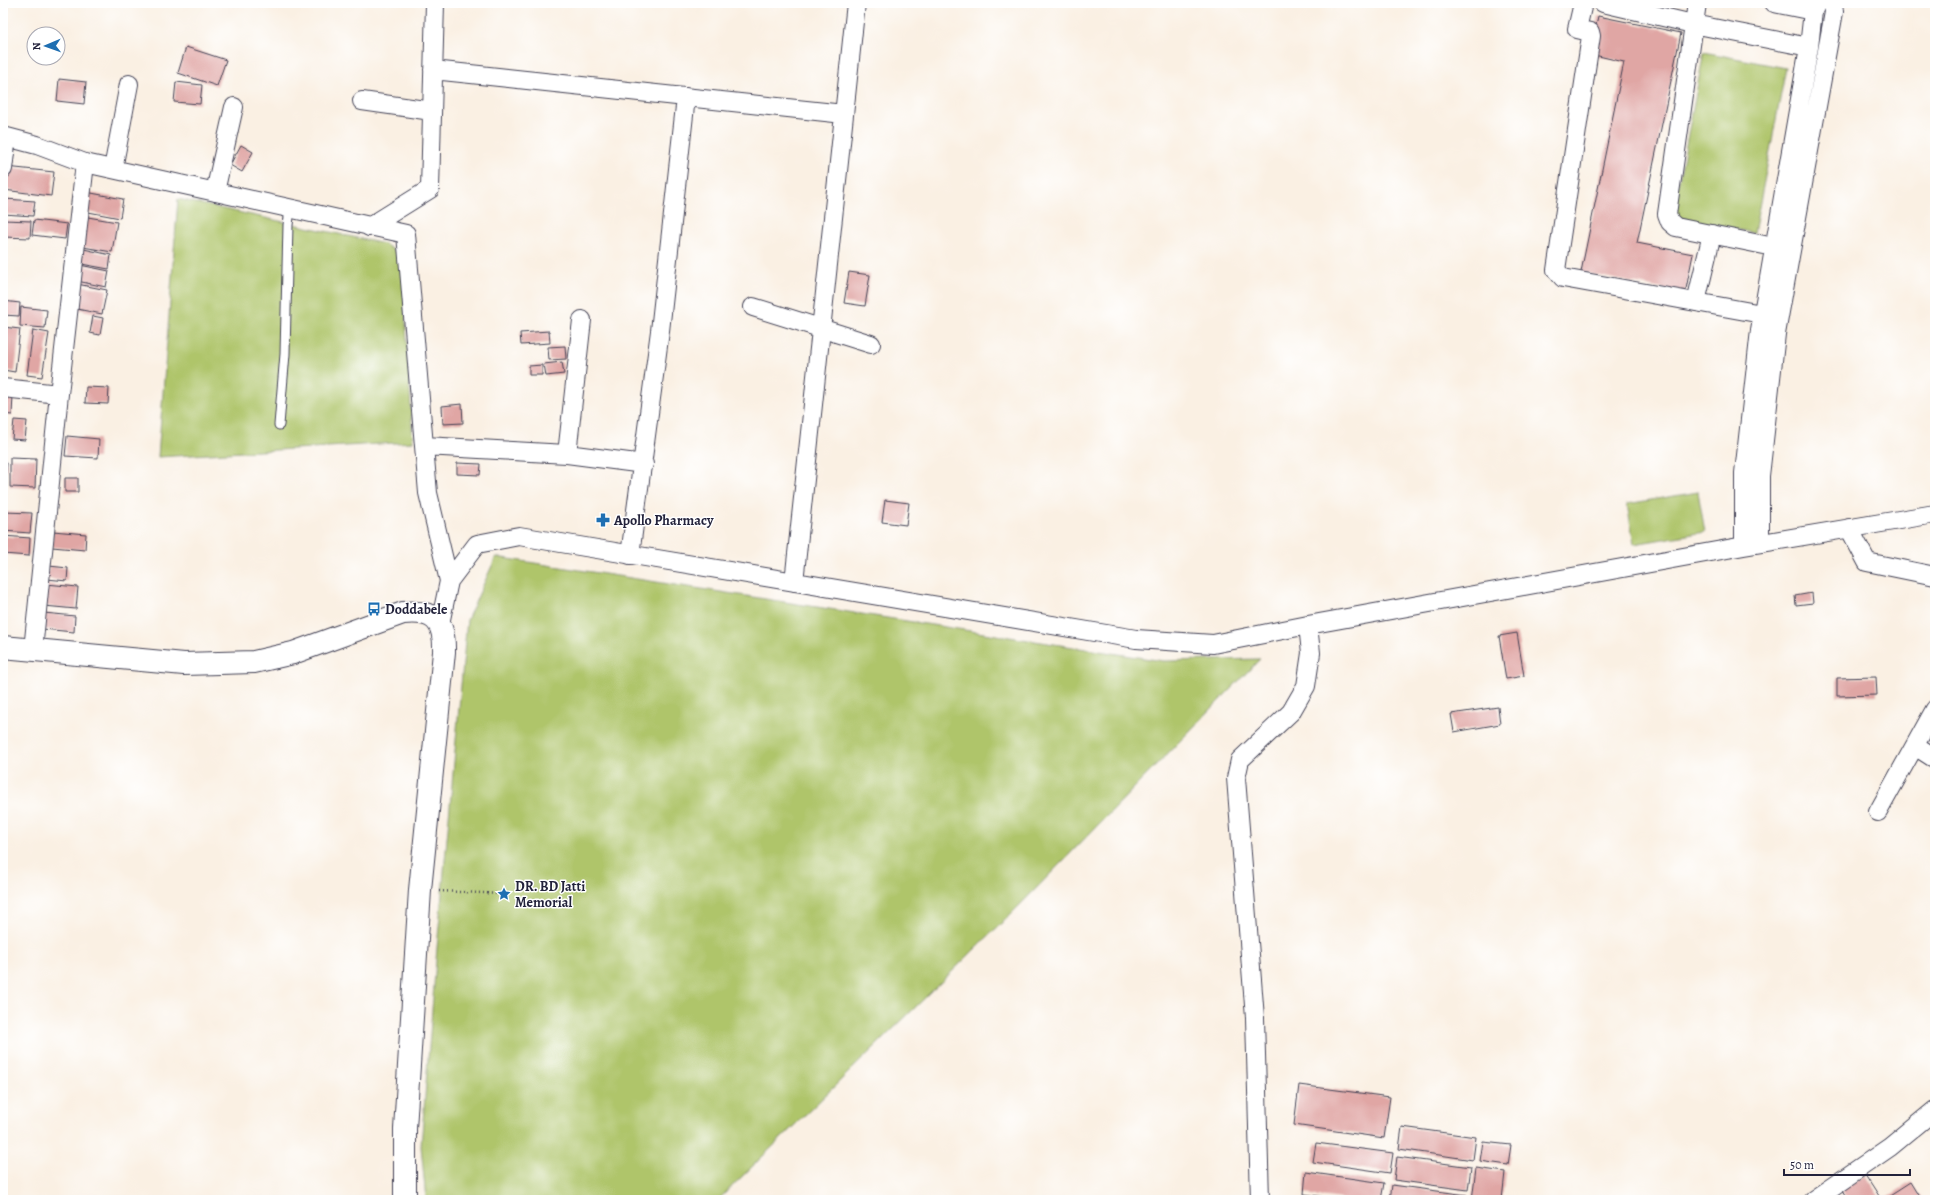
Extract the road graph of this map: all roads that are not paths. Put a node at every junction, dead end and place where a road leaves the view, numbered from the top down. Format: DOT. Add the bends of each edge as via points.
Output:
graph roads {
  1 [pos="435,3"];
  2 [pos="856,3"];
  3 [pos="1583,3"];
  4 [pos="1603,3"];
  5 [pos="1698,3"];
  6 [pos="1774,3"];
  7 [pos="1833,3"];
  8 [pos="1815,7"];
  9 [pos="1694,24"];
  10 [pos="1809,47"];
  11 [pos="434,70"];
  12 [pos="129,84"];
  13 [pos="686,97"];
  14 [pos="362,101"];
  15 [pos="234,107"];
  16 [pos="432,111"];
  17 [pos="844,114"];
  18 [pos="5,136"];
  19 [pos="85,163"];
  20 [pos="3,169"];
  21 [pos="113,169"];
  22 [pos="215,192"];
  23 [pos="290,209"];
  24 [pos="368,227"];
  25 [pos="1712,234"];
  26 [pos="1774,247"];
  27 [pos="1696,302"];
  28 [pos="753,307"];
  29 [pos="1770,315"];
  30 [pos="582,320"];
  31 [pos="821,329"];
  32 [pos="871,344"];
  33 [pos="3,388"];
  34 [pos="58,394"];
  35 [pos="279,425"];
  36 [pos="425,446"];
  37 [pos="567,454"];
  38 [pos="644,464"];
  39 [pos="1935,514"];
  40 [pos="1849,528"];
  41 [pos="1752,544"];
  42 [pos="630,555"];
  43 [pos="1935,576"];
  44 [pos="448,581"];
  45 [pos="794,582"];
  46 [pos="440,624"];
  47 [pos="1308,625"];
  48 [pos="3,647"];
  49 [pos="33,650"];
  50 [pos="1935,709"];
  51 [pos="1915,746"];
  52 [pos="1935,755"];
  53 [pos="1878,812"];
  54 [pos="1935,1110"];
  55 [pos="405,1200"];
  56 [pos="1260,1200"];
  57 [pos="1813,1200"];
  1 -- 11 [label="street"];
  2 -- 17 [label="street"];
  3 -- 27 [label="street" via="1577,29 1590,32 1591,36 1556,270 1563,278"];
  4 -- 9 [label="street"];
  5 -- 9 [label="street"];
  6 -- 8 [label="street"];
  7 -- 29 [label="street" via="1834,12"];
  8 -- 10 [label="street"];
  9 -- 10 [label="street"];
  9 -- 25 [label="street" via="1667,214 1670,222 1676,227"];
  10 -- 26 [label="street"];
  11 -- 13 [label="street"];
  11 -- 16 [label="street"];
  12 -- 21 [label="street"];
  13 -- 17 [label="street"];
  13 -- 38 [label="street"];
  14 -- 16 [label="street"];
  15 -- 22 [label="street"];
  16 -- 24 [label="street" via="430,189"];
  17 -- 31 [label="street"];
  18 -- 19 [label="street"];
  18 -- 20 [label="street"];
  19 -- 21 [label="street"];
  19 -- 34 [label="street"];
  21 -- 22 [label="street"];
  22 -- 23 [label="street"];
  23 -- 24 [label="street"];
  23 -- 35 [label="lane" via="285,354"];
  24 -- 36 [label="street" via="406,234"];
  25 -- 26 [label="street"];
  25 -- 27 [label="street"];
  26 -- 29 [label="street"];
  27 -- 29 [label="street"];
  28 -- 31 [label="street"];
  29 -- 41 [label="street" via="1744,473"];
  30 -- 37 [label="street"];
  31 -- 32 [label="street"];
  31 -- 45 [label="street"];
  33 -- 34 [label="street"];
  34 -- 49 [label="street"];
  36 -- 37 [label="street"];
  36 -- 44 [label="street" via="428,493"];
  37 -- 38 [label="street"];
  38 -- 42 [label="street"];
  39 -- 40 [label="street"];
  40 -- 41 [label="street"];
  40 -- 43 [label="street" via="1867,562"];
  41 -- 47 [label="street"];
  42 -- 44 [label="street" via="519,536 477,544"];
  42 -- 45 [label="street"];
  44 -- 46 [label="street"];
  45 -- 47 [label="street" via="1136,639 1213,644"];
  46 -- 49 [label="street" via="430,614 403,612 293,653 254,662 229,664 184,664"];
  46 -- 55 [label="street" via="444,634 444,652 420,890 405,1129"];
  47 -- 56 [label="street" via="1311,653 1306,686 1291,712 1240,760 1236,778 1255,1018"];
  48 -- 49 [label="street"];
  50 -- 51 [label="street"];
  51 -- 52 [label="street" via="1932,757"];
  51 -- 53 [label="street"];
  54 -- 57 [label="street" via="1890,1147"];
}
